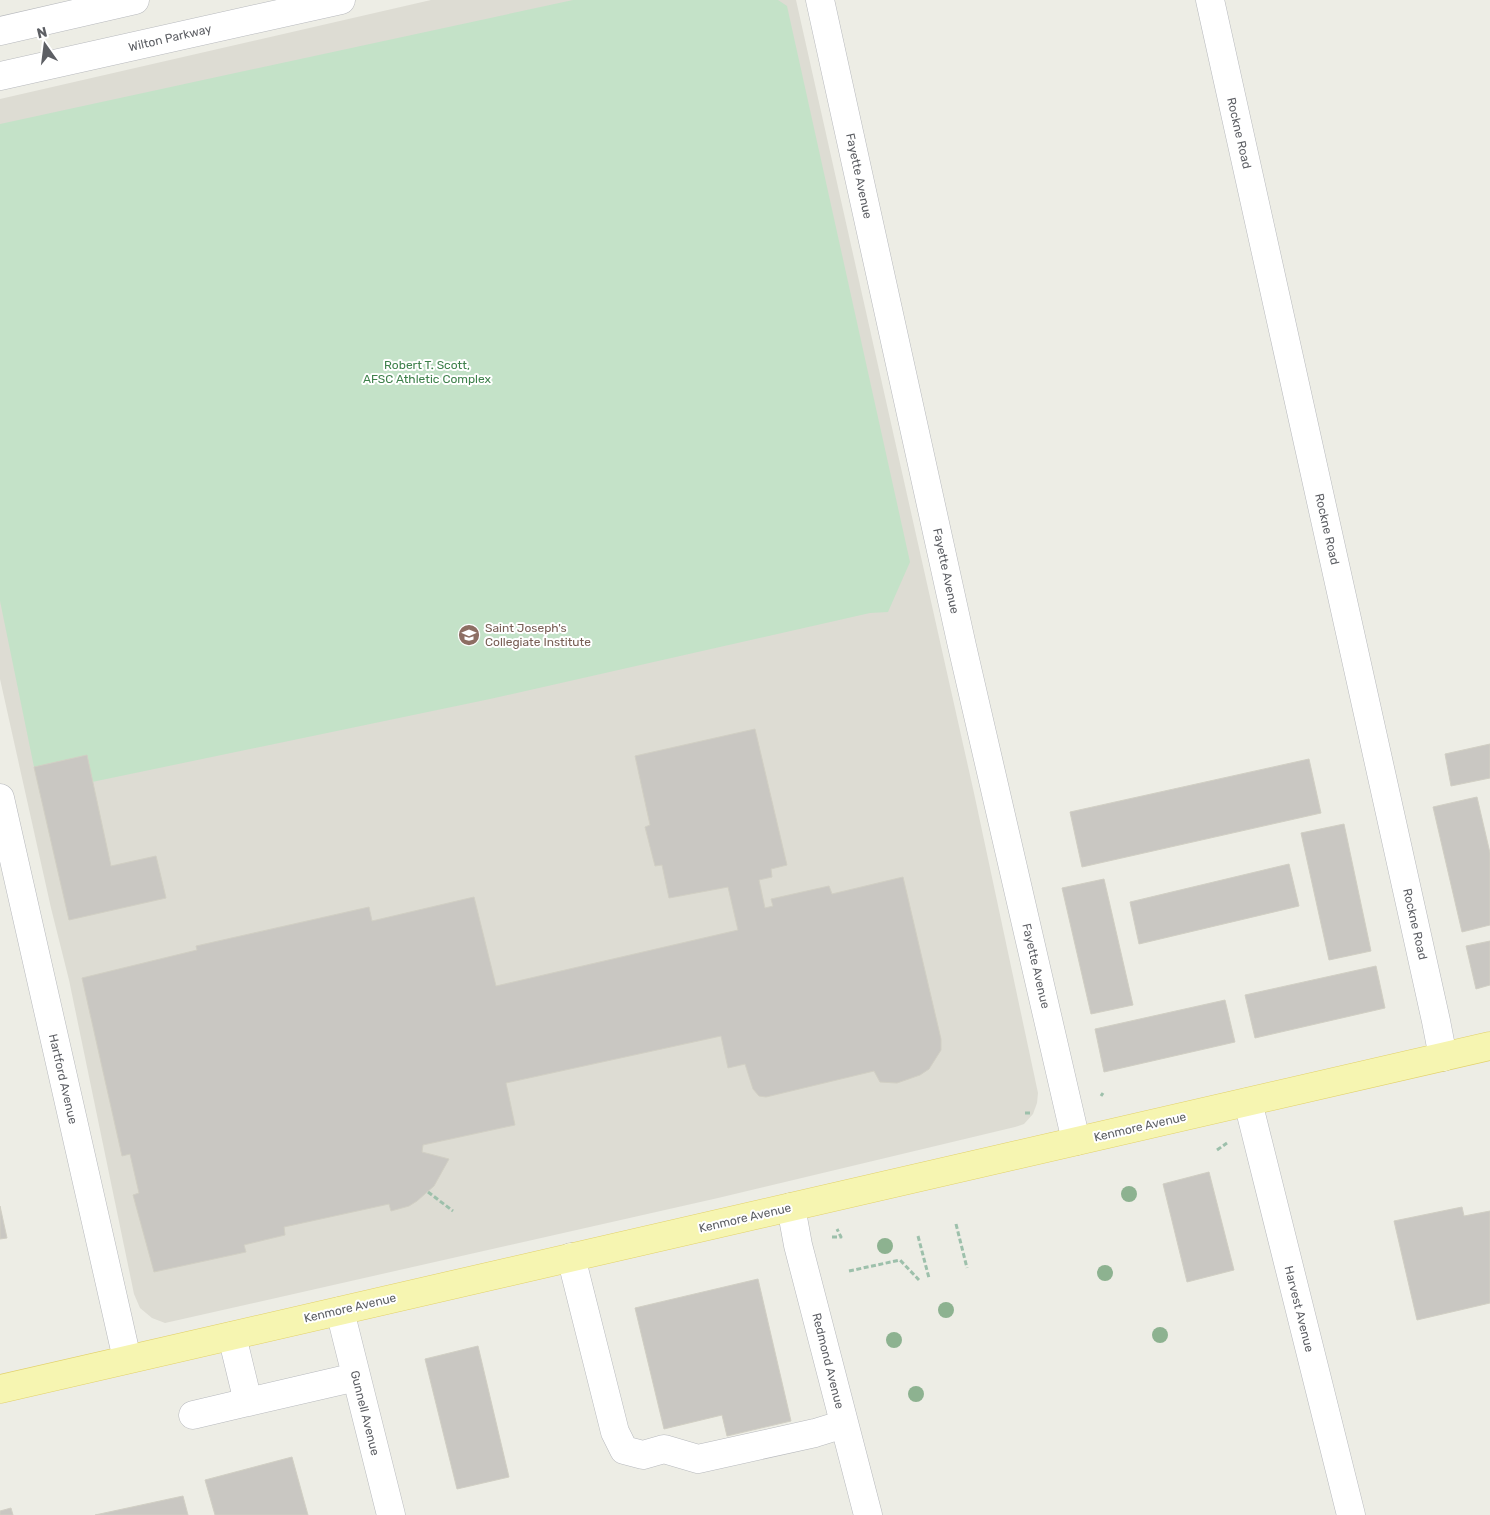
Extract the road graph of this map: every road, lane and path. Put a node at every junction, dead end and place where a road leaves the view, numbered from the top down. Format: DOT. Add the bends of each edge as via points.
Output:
graph roads {
  1 [pos="135,0"];
  2 [pos="340,0"];
  3 [pos="820,0"];
  4 [pos="1210,0"];
  5 [pos="0,31"];
  6 [pos="0,76"];
  7 [pos="0,798"];
  8 [pos="1490,1046"];
  9 [pos="1443,1057"];
  10 [pos="1248,1102"];
  11 [pos="1025,1113"];
  12 [pos="1030,1113"];
  13 [pos="1076,1141"];
  14 [pos="1228,1143"];
  15 [pos="1217,1150"];
  16 [pos="428,1192"];
  17 [pos="790,1207"];
  18 [pos="453,1211"];
  19 [pos="956,1224"];
  20 [pos="837,1228"];
  21 [pos="918,1236"];
  22 [pos="832,1237"];
  23 [pos="571,1257"];
  24 [pos="967,1268"];
  25 [pos="849,1272"];
  26 [pos="929,1278"];
  27 [pos="919,1280"];
  28 [pos="340,1310"];
  29 [pos="232,1336"];
  30 [pos="127,1359"];
  31 [pos="356,1377"];
  32 [pos="0,1388"];
  33 [pos="248,1402"];
  34 [pos="194,1415"];
  35 [pos="844,1424"];
  36 [pos="391,1515"];
  37 [pos="868,1515"];
  38 [pos="1351,1515"];
  1 -- 5 [label="street"];
  2 -- 6 [label="street, Wilton Parkway"];
  3 -- 13 [label="street, Fayette Avenue" via="964,655"];
  4 -- 9 [label="street, Rockne Road"];
  7 -- 30 [label="street, Hartford Avenue"];
  8 -- 9 [label="main road, Kenmore Avenue"];
  9 -- 10 [label="main road, Kenmore Avenue"];
  10 -- 13 [label="main road, Kenmore Avenue"];
  10 -- 38 [label="street, Harvest Avenue"];
  11 -- 12 [label="path"];
  13 -- 17 [label="main road, Kenmore Avenue"];
  14 -- 15 [label="path"];
  16 -- 18 [label="path"];
  17 -- 23 [label="main road, Kenmore Avenue"];
  17 -- 35 [label="street, Redmond Avenue"];
  19 -- 24 [label="path"];
  20 -- 22 [label="path" via="841,1237"];
  21 -- 26 [label="path"];
  23 -- 28 [label="main road, Kenmore Avenue"];
  23 -- 35 [label="street" via="615,1432 624,1450 642,1454 664,1449 698,1459"];
  25 -- 27 [label="path" via="900,1260"];
  28 -- 29 [label="main road, Kenmore Avenue"];
  28 -- 31 [label="street, Gunnell Avenue"];
  29 -- 30 [label="main road, Kenmore Avenue"];
  29 -- 33 [label="street"];
  30 -- 32 [label="main road, Kenmore Avenue"];
  31 -- 33 [label="street"];
  31 -- 36 [label="street, Gunnell Avenue"];
  33 -- 34 [label="street"];
  35 -- 37 [label="street, Redmond Avenue"];
}
